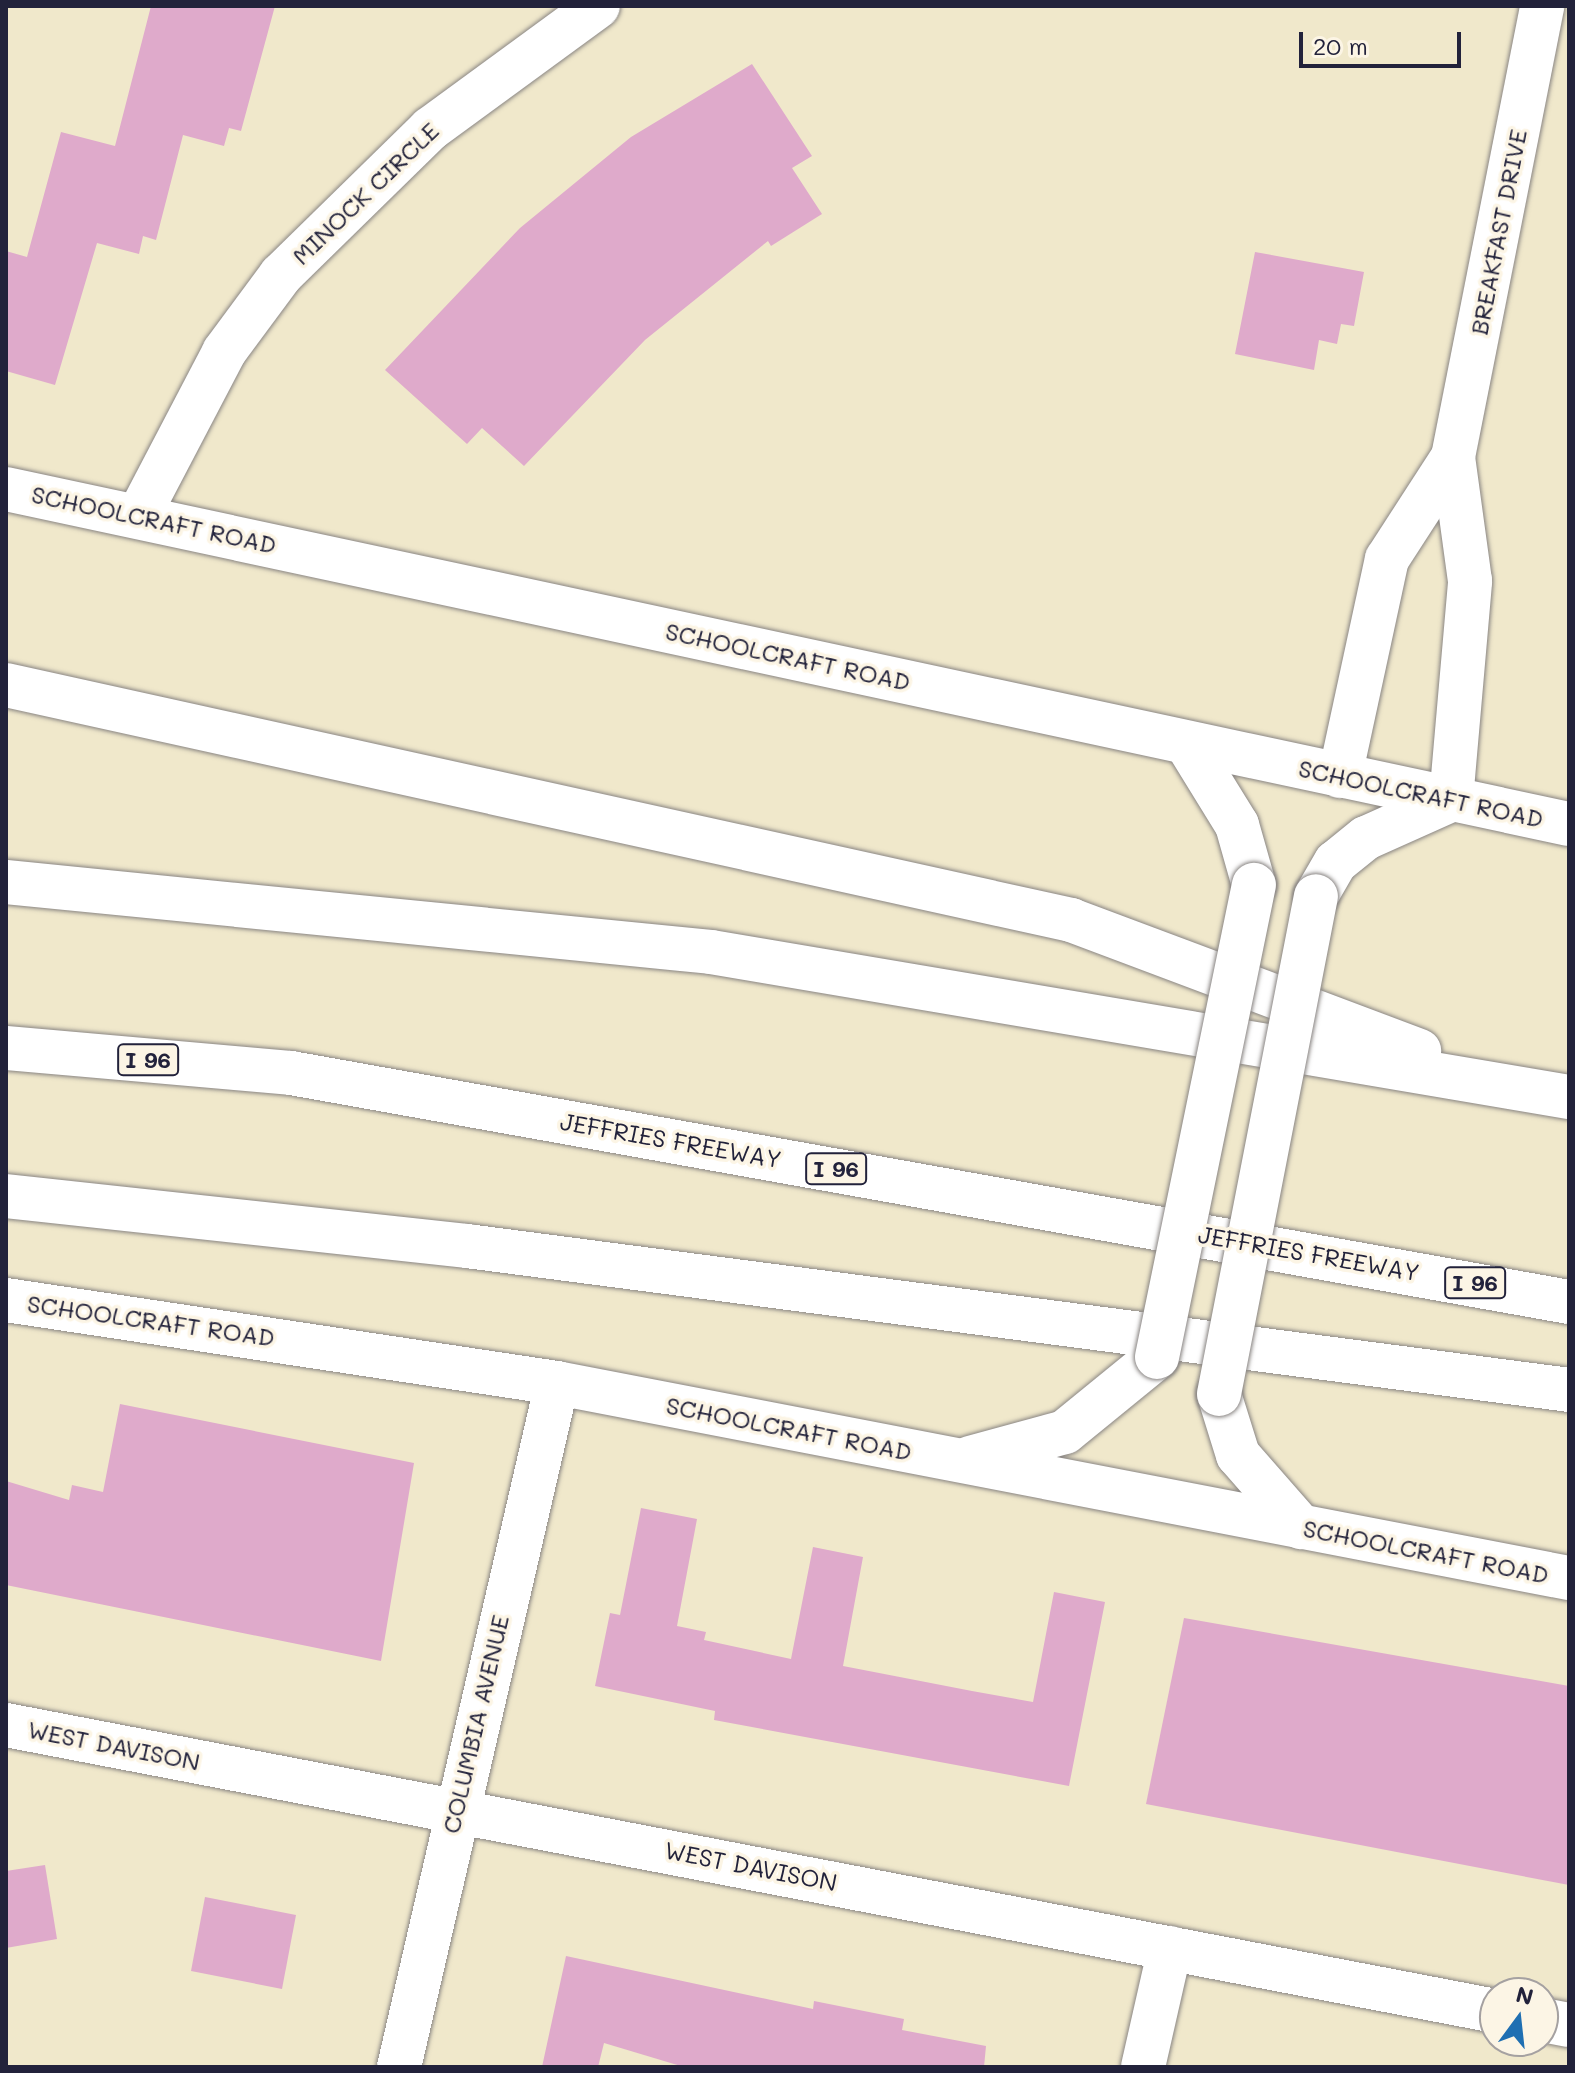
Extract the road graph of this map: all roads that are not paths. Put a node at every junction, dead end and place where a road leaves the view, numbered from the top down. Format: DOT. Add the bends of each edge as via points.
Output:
graph roads {
  1 [pos="598,6"];
  2 [pos="1542,6"];
  3 [pos="1453,457"];
  4 [pos="6,489"];
  5 [pos="140,513"];
  6 [pos="6,685"];
  7 [pos="1187,744"];
  8 [pos="1340,776"];
  9 [pos="1451,800"];
  10 [pos="1569,824"];
  11 [pos="6,882"];
  12 [pos="6,1048"];
  13 [pos="1511,1086"];
  14 [pos="1569,1097"];
  15 [pos="6,1196"];
  16 [pos="6,1300"];
  17 [pos="1569,1302"];
  18 [pos="557,1383"];
  19 [pos="1569,1390"];
  20 [pos="960,1460"];
  21 [pos="1301,1527"];
  22 [pos="1569,1578"];
  23 [pos="6,1725"];
  24 [pos="454,1809"];
  25 [pos="1170,1948"];
  26 [pos="1479,2008"];
  27 [pos="399,2067"];
  28 [pos="1143,2067"];
  1 -- 5 [label="main road, MINOCK CIRCLE" via="430,129 281,275 208,379"];
  2 -- 3 [label="main road, BREAKFAST DRIVE"];
  3 -- 8 [label="main road, BREAKFAST DRIVE" via="1387,559"];
  3 -- 9 [label="main road, BREAKFAST DRIVE" via="1470,581"];
  4 -- 5 [label="main road, SCHOOLCRAFT ROAD"];
  5 -- 7 [label="main road, SCHOOLCRAFT ROAD"];
  6 -- 13 [label="main road" via="1071,920"];
  7 -- 8 [label="main road, SCHOOLCRAFT ROAD"];
  7 -- 20 [label="main road, bridge" via="1237,825 1254,885 1157,1357 1065,1432"];
  8 -- 9 [label="main road, SCHOOLCRAFT ROAD"];
  9 -- 10 [label="main road, SCHOOLCRAFT ROAD"];
  9 -- 21 [label="main road, bridge" via="1366,838 1336,862 1316,896 1219,1394 1238,1455"];
  11 -- 13 [label="main road" via="711,952"];
  12 -- 17 [label="main road, JEFFRIES FREEWAY / I 96" via="291,1073"];
  13 -- 14 [label="main road"];
  15 -- 19 [label="main road" via="467,1246"];
  16 -- 18 [label="main road, SCHOOLCRAFT ROAD"];
  18 -- 20 [label="main road, SCHOOLCRAFT ROAD"];
  18 -- 24 [label="main road, COLUMBIA AVENUE"];
  20 -- 21 [label="main road, SCHOOLCRAFT ROAD"];
  21 -- 22 [label="main road, SCHOOLCRAFT ROAD"];
  23 -- 24 [label="main road, WEST DAVISON"];
  24 -- 25 [label="main road, WEST DAVISON"];
  24 -- 27 [label="main road, COLUMBIA AVENUE"];
  25 -- 26 [label="main road, WEST DAVISON"];
  25 -- 28 [label="main road"];
}
